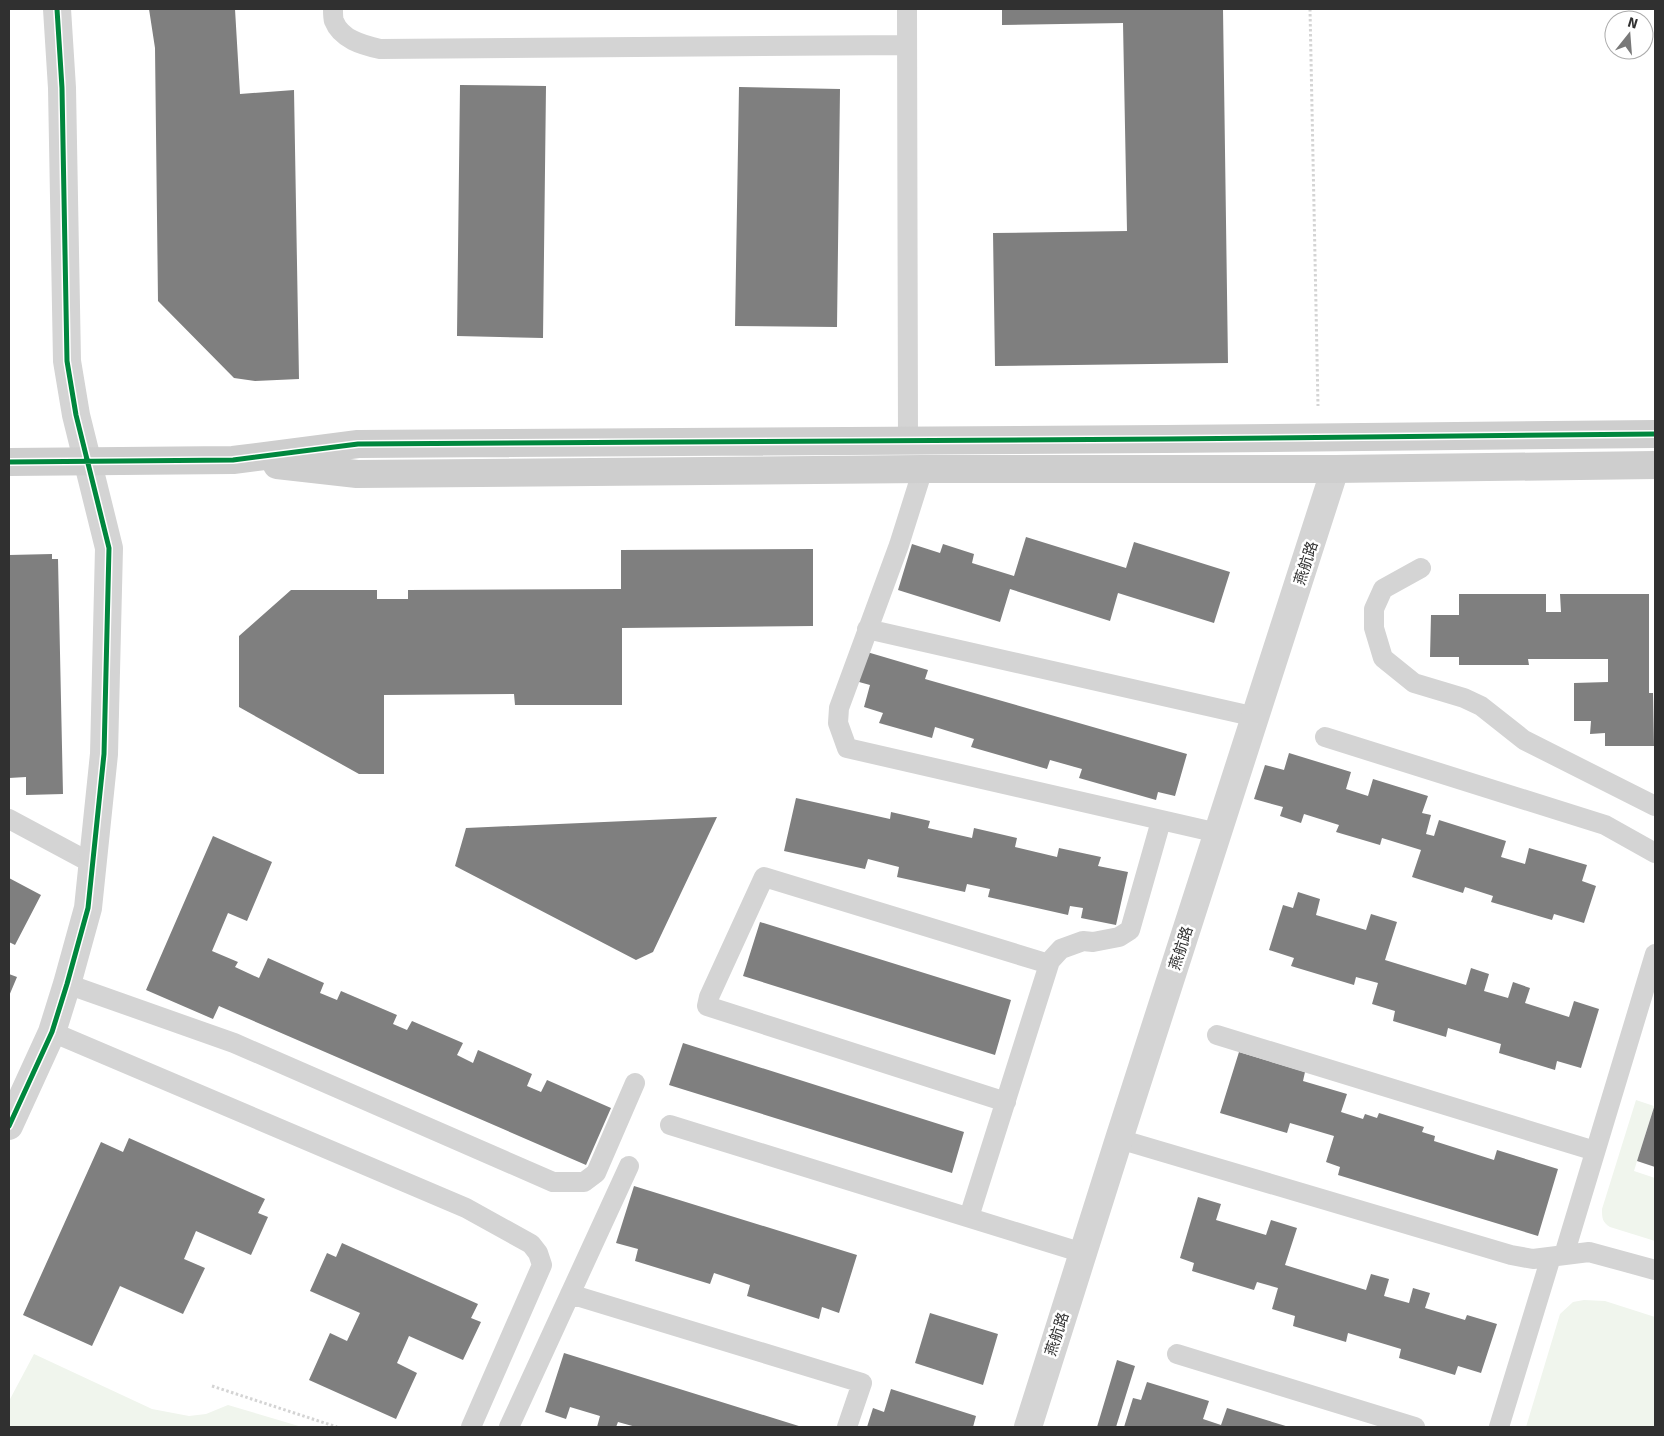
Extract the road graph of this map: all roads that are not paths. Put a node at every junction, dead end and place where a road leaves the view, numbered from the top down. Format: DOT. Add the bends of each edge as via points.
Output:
graph roads {
  1 [pos="57,9"];
  2 [pos="333,9"];
  3 [pos="907,9"];
  4 [pos="907,45"];
  5 [pos="1655,434"];
  6 [pos="908,440"];
  7 [pos="233,460"];
  8 [pos="87,461"];
  9 [pos="9,462"];
  10 [pos="1655,465"];
  11 [pos="1335,469"];
  12 [pos="923,470"];
  13 [pos="1421,568"];
  14 [pos="867,629"];
  15 [pos="1256,717"];
  16 [pos="1325,737"];
  17 [pos="1655,806"];
  18 [pos="9,819"];
  19 [pos="1161,821"];
  20 [pos="1218,833"];
  21 [pos="1655,853"];
  22 [pos="93,864"];
  23 [pos="1655,954"];
  24 [pos="1050,964"];
  25 [pos="67,984"];
  26 [pos="52,1032"];
  27 [pos="1217,1035"];
  28 [pos="635,1083"];
  29 [pos="1006,1102"];
  30 [pos="670,1125"];
  31 [pos="9,1126"];
  32 [pos="1119,1138"];
  33 [pos="1595,1151"];
  34 [pos="629,1166"];
  35 [pos="969,1217"];
  36 [pos="1083,1253"];
  37 [pos="1557,1256"];
  38 [pos="1655,1270"];
  39 [pos="570,1294"];
  40 [pos="1177,1354"];
  41 [pos="471,1427"];
  42 [pos="509,1427"];
  43 [pos="847,1427"];
  44 [pos="1028,1427"];
  45 [pos="1415,1427"];
  46 [pos="1498,1427"];
  1 -- 8 [label="street" via="62,88 67,362"];
  2 -- 4 [label="lane" via="334,20 345,35 362,45 380,49"];
  3 -- 4 [label="lane"];
  4 -- 6 [label="lane"];
  5 -- 6 [label="street"];
  6 -- 7 [label="street" via="358,444"];
  7 -- 8 [label="street"];
  7 -- 12 [label="street" via="357,474"];
  8 -- 9 [label="street"];
  8 -- 22 [label="street" via="109,548 104,754"];
  10 -- 11 [label="street"];
  11 -- 12 [label="street"];
  11 -- 15 [label="street, 燕航路"];
  12 -- 14 [label="lane"];
  13 -- 17 [label="lane" via="1383,589 1374,609 1374,628 1383,658 1414,682 1481,706 1524,740"];
  14 -- 15 [label="lane"];
  14 -- 19 [label="lane" via="839,708 838,723 847,748"];
  15 -- 20 [label="street, 燕航路"];
  16 -- 21 [label="lane" via="1605,825"];
  18 -- 22 [label="lane"];
  19 -- 20 [label="lane"];
  19 -- 24 [label="lane" via="1130,930 1119,937 1083,941 1061,949"];
  20 -- 32 [label="street, 燕航路"];
  22 -- 25 [label="street" via="88,908"];
  23 -- 33 [label="lane"];
  24 -- 29 [label="lane"];
  24 -- 29 [label="lane" via="764,877 709,997 708,1006"];
  25 -- 26 [label="street"];
  25 -- 28 [label="lane" via="234,1043 553,1182 584,1182 596,1173"];
  26 -- 31 [label="street"];
  26 -- 41 [label="lane" via="466,1208 531,1244 542,1265"];
  27 -- 33 [label="lane"];
  29 -- 35 [label="lane"];
  30 -- 35 [label="lane"];
  32 -- 36 [label="street, 燕航路"];
  32 -- 37 [label="lane" via="1511,1255 1533,1259"];
  33 -- 37 [label="lane"];
  34 -- 39 [label="lane"];
  35 -- 36 [label="lane"];
  36 -- 44 [label="street, 燕航路"];
  37 -- 38 [label="lane" via="1589,1252"];
  37 -- 46 [label="lane"];
  39 -- 42 [label="lane"];
  39 -- 43 [label="lane" via="862,1383"];
  40 -- 45 [label="lane"];
}
